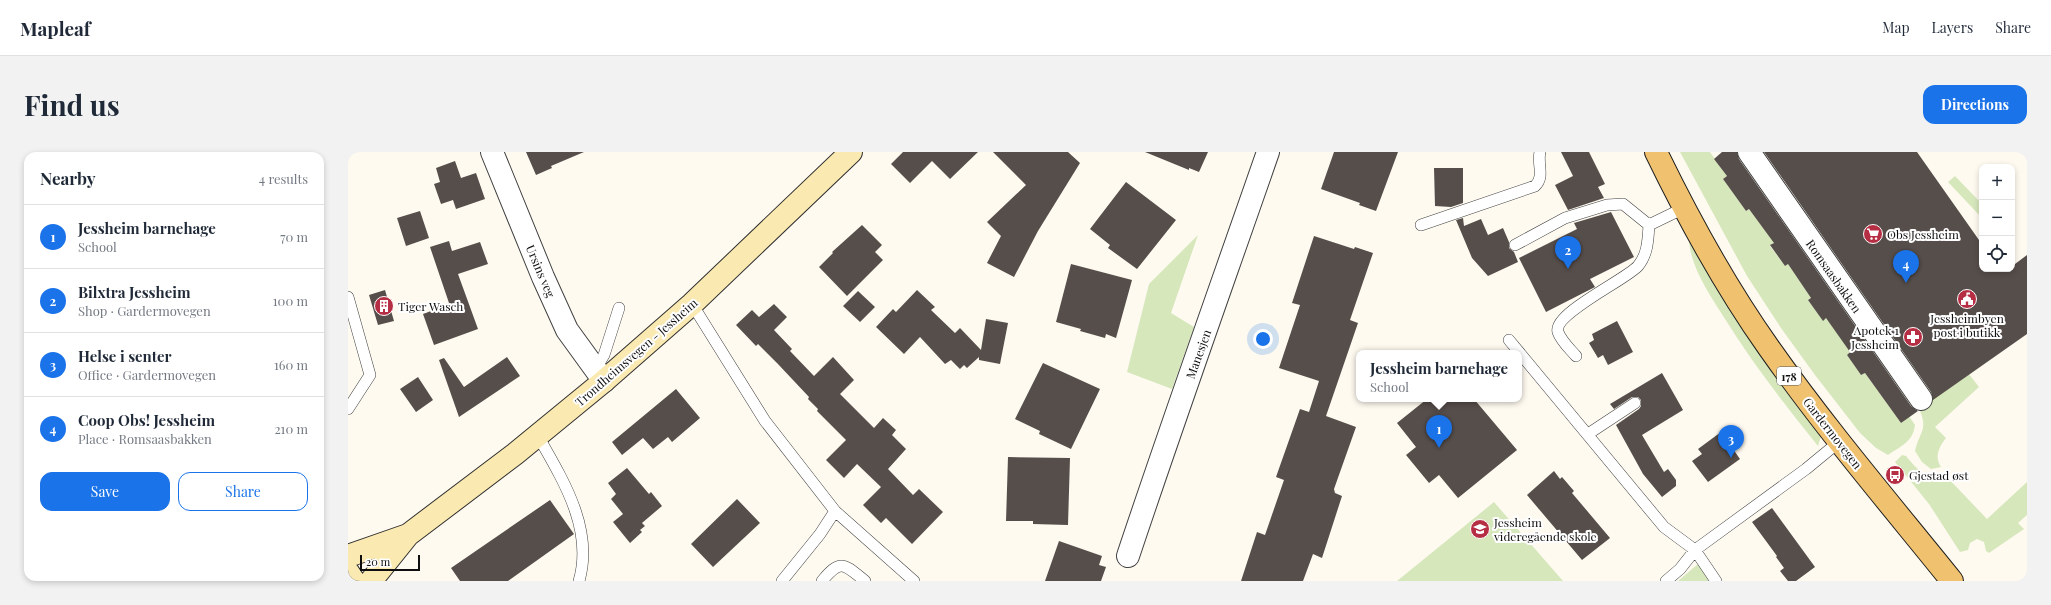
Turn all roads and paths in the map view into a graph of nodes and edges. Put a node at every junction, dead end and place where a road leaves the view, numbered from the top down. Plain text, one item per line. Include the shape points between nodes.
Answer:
1 (492, 152) edge
2 (851, 152) edge
3 (1268, 152) edge
4 (1540, 152) edge
5 (1656, 152) edge
6 (1749, 152) edge
7 (1684, 208) junction
8 (1421, 225) dead end
9 (1649, 225) junction
10 (1515, 245) dead end
11 (348, 297) edge
12 (692, 304) junction
13 (619, 308) dead end
14 (1509, 340) dead end
15 (1517, 350) edge
16 (1522, 355) edge
17 (1576, 356) dead end
18 (600, 376) junction
19 (1921, 399) dead end
20 (1635, 402) dead end
21 (348, 410) edge
22 (1588, 434) junction
23 (538, 436) junction
24 (1840, 441) junction
25 (835, 511) junction
26 (408, 535) junction
27 (1695, 550) junction
28 (348, 556) edge
29 (1128, 556) dead end
30 (348, 572) edge
31 (354, 581) edge
32 (371, 581) edge
33 (579, 581) edge
34 (782, 581) edge
35 (822, 581) edge
36 (865, 581) edge
37 (914, 581) edge
38 (1666, 581) edge
39 (1716, 581) edge
40 (1952, 581) edge

1 - 18 street, Ursins veg via 567,330
2 - 12 main road, Trondheimsvegen - Jessheim
3 - 29 street, Manesjen
4 - 8 lane via 1539,182 1534,186
5 - 7 main road, Gardermovegen / 178
6 - 19 street, Romsaasbakken
7 - 9 lane
7 - 24 main road, Gardermovegen / 178 via 1768,348
9 - 10 lane via 1623,204 1607,205 1565,218
9 - 17 lane via 1646,250 1637,267 1570,313 1558,326 1561,337
11 - 21 lane via 370,375
12 - 18 main road, Trondheimsvegen - Jessheim
12 - 25 lane via 765,422
13 - 18 lane
14 - 15 lane
16 - 22 lane
18 - 23 main road, Trondheimsvegen - Jessheim
20 - 22 lane
22 - 27 lane via 1664,527
23 - 26 main road, Trondheimsvegen - Jessheim
23 - 33 lane via 573,503 584,542 584,561
24 - 27 lane
24 - 40 main road, Gardermovegen / 178
25 - 34 lane
25 - 37 lane
26 - 28 main road, Trondheimsvegen - Jessheim
26 - 32 main road, Trondheimsvegen - Jessheim
27 - 38 lane via 1680,569
27 - 39 lane
30 - 31 main road
35 - 36 lane via 832,569 843,566

